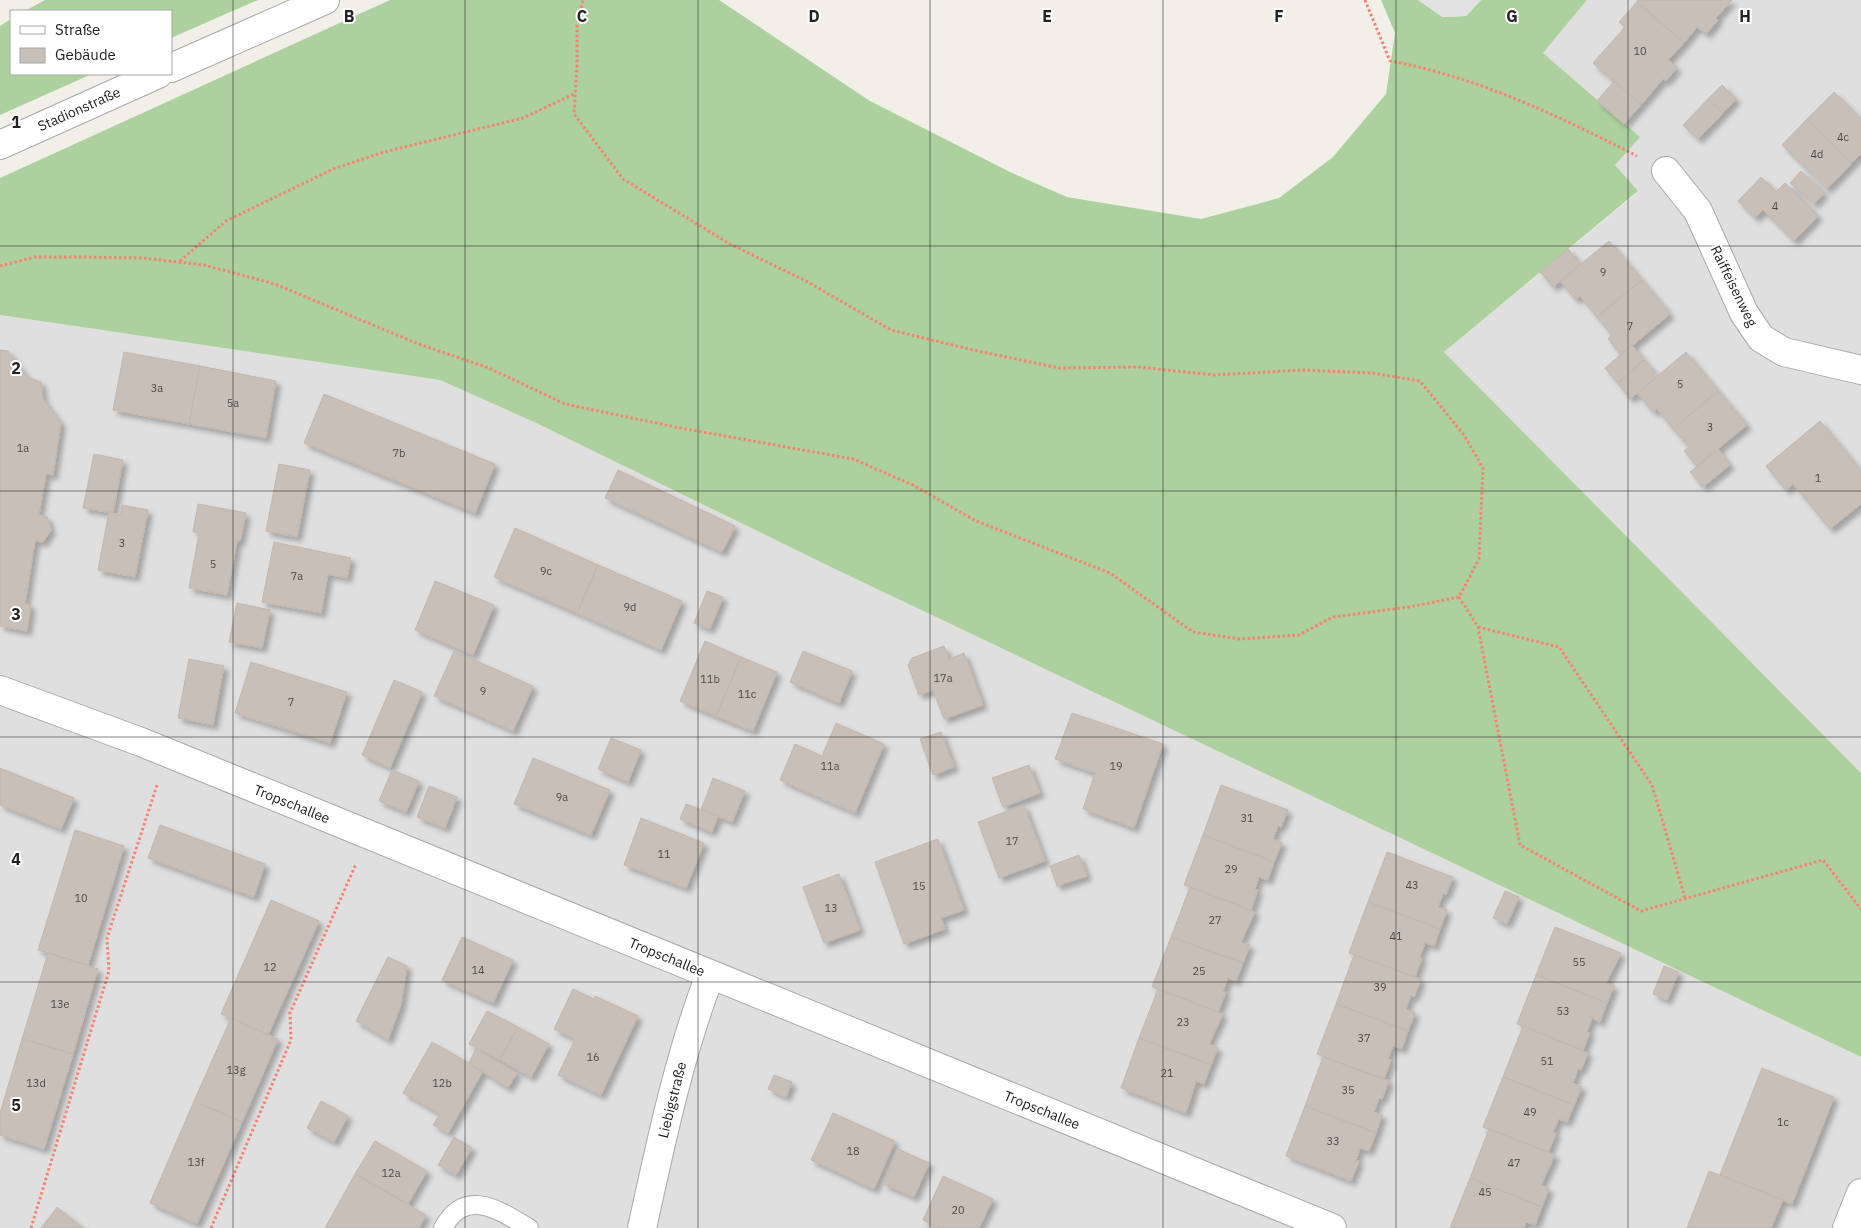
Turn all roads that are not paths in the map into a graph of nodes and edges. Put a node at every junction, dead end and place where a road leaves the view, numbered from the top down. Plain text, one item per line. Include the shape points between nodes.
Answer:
1 (324, 0) edge
2 (172, 68) edge
3 (156, 75) edge
4 (0, 145) edge
5 (1666, 171) road end
6 (1861, 370) edge
7 (0, 690) edge
8 (710, 975) junction
9 (1861, 1193) edge
10 (443, 1228) edge
11 (529, 1228) edge
12 (642, 1228) edge
13 (1332, 1228) edge
14 (1847, 1228) edge

1 - 2 street
3 - 4 street, Stadionstraße
5 - 6 street, Raiffeisenweg via 1698,211 1744,313 1761,338 1784,352
7 - 8 street, Tropschallee via 168,754
8 - 12 street, Liebigstraße via 691,1024
8 - 13 street, Tropschallee
9 - 14 street
10 - 11 lane via 454,1214 467,1206 480,1204 492,1207

